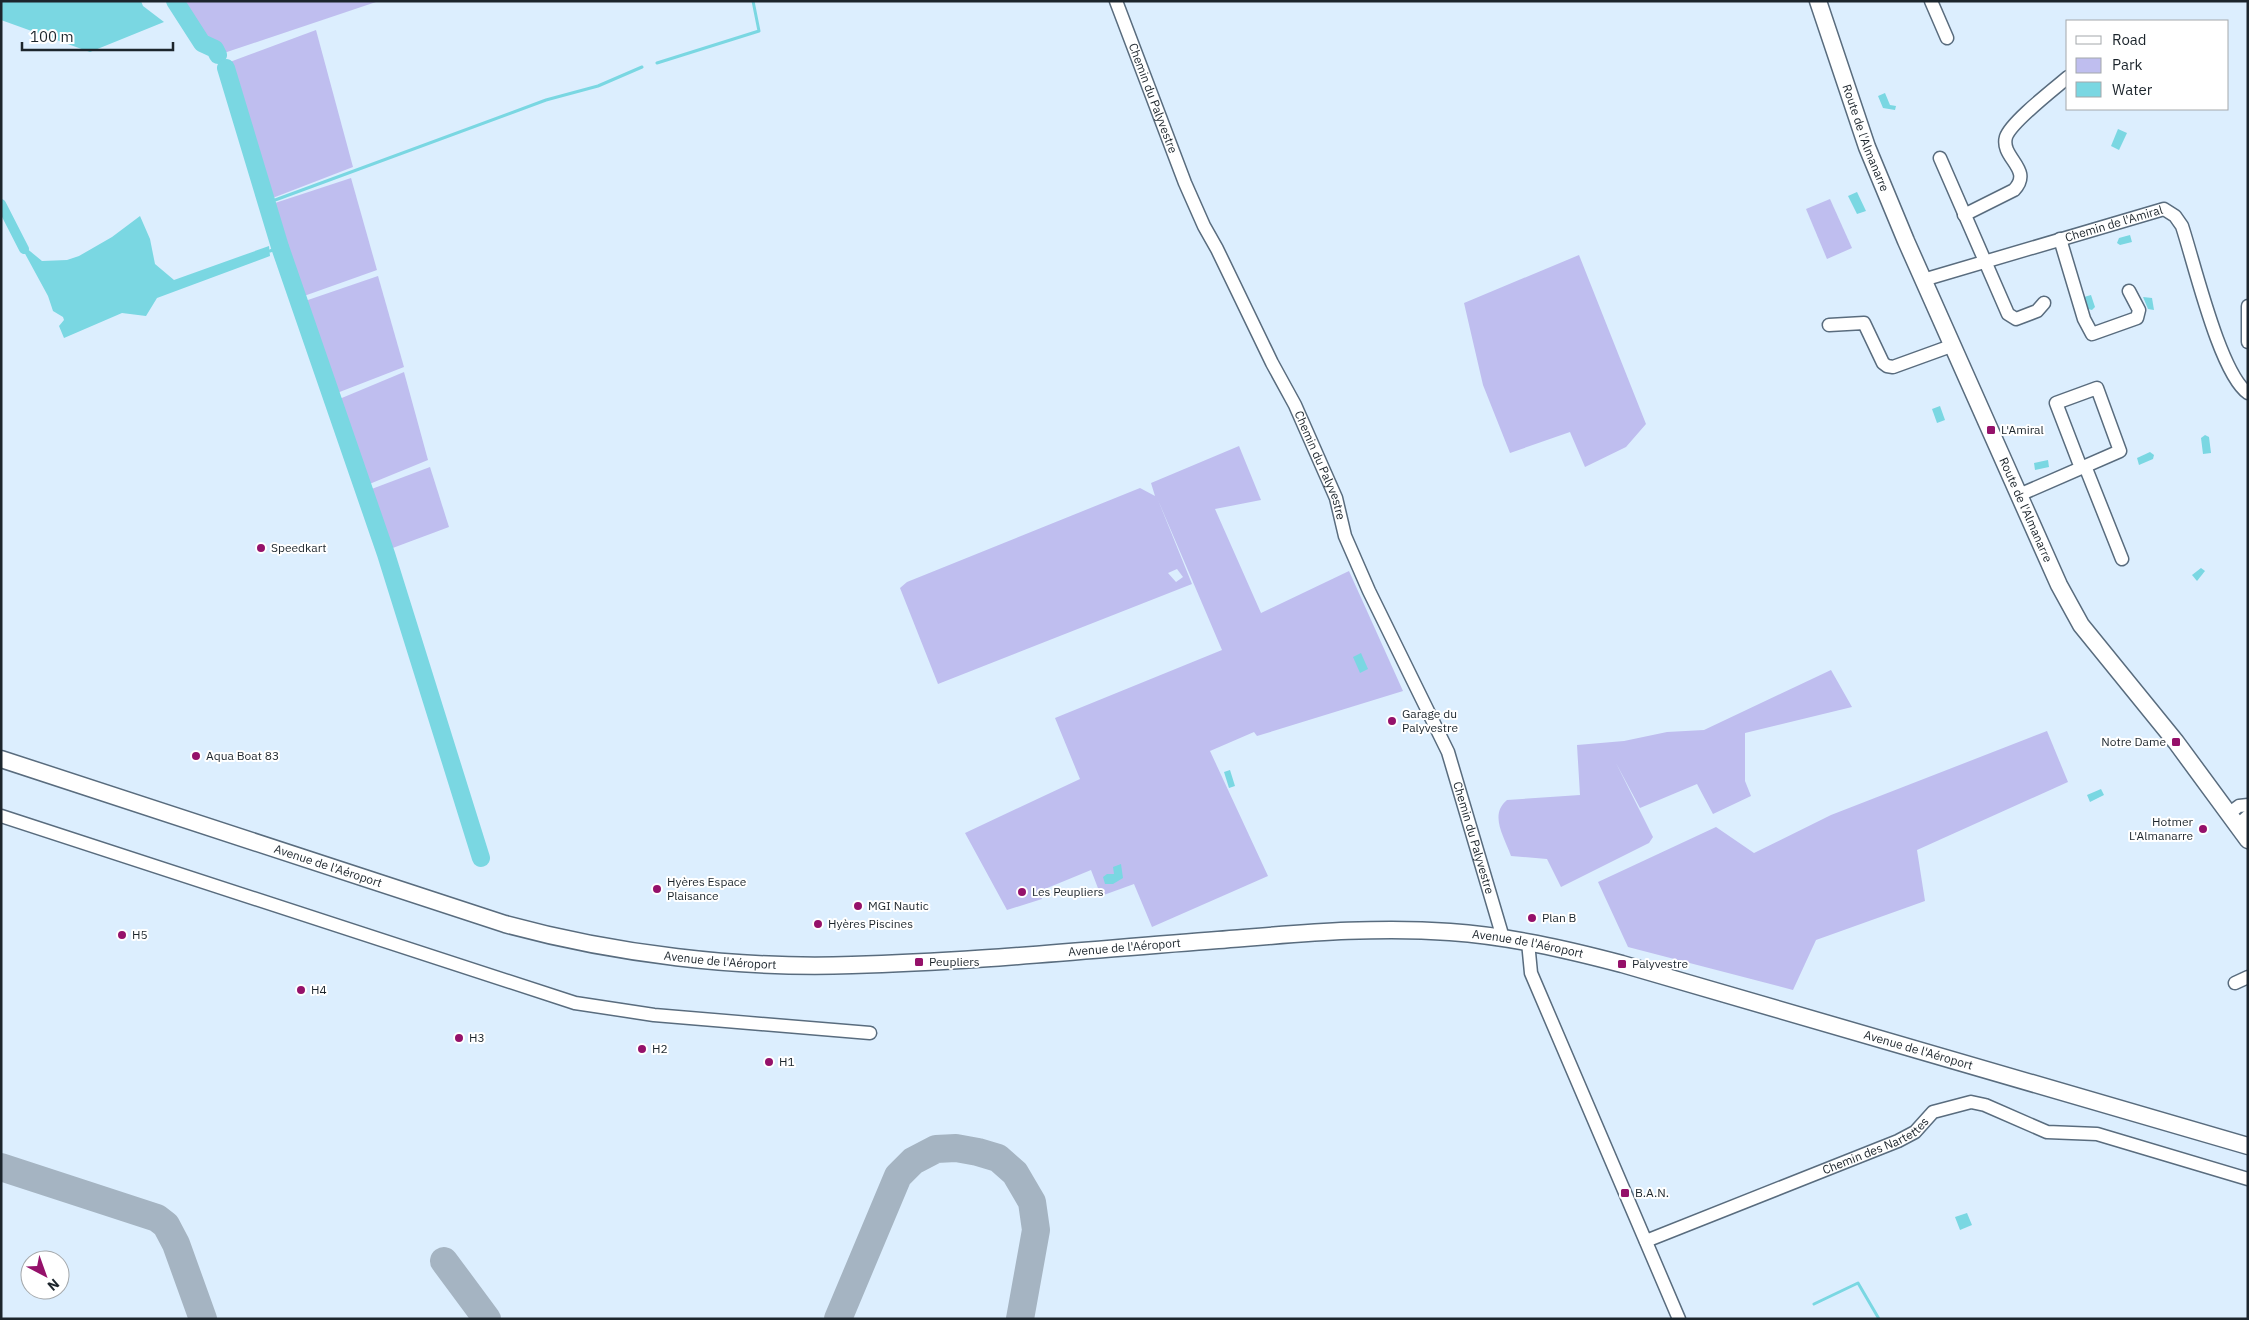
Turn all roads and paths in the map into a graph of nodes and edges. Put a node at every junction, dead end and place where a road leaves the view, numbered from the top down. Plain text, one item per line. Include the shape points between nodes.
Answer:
1 (1116, 1) edge
2 (1818, 1) edge
3 (1931, 1) edge
4 (1947, 38) dead end
5 (2066, 78) edge
6 (1940, 158) dead end
7 (1964, 215) junction
8 (2060, 239) junction
9 (1984, 261) junction
10 (1923, 280) junction
11 (2129, 291) dead end
12 (2044, 302) dead end
13 (2248, 306) edge
14 (1829, 325) dead end
15 (2248, 342) edge
16 (1951, 346) junction
17 (2248, 393) edge
18 (2083, 467) junction
19 (2019, 495) junction
20 (2122, 559) dead end
21 (1, 759) edge
22 (2248, 805) edge
23 (1, 816) edge
24 (2238, 819) edge
25 (2248, 840) edge
26 (1500, 938) junction
27 (1528, 942) junction
28 (2248, 977) edge
29 (2235, 983) dead end
30 (870, 1033) dead end
31 (2248, 1146) edge
32 (2248, 1179) edge
33 (1646, 1241) junction
34 (1678, 1319) edge

1 - 26 street, Chemin du Palyvestre via 1204,226 1295,405 1336,498 1345,536 1369,591 1448,752 1490,891
2 - 10 main road, Route de l'Almanarre via 1867,147
3 - 4 street
5 - 7 street via 2006,136 2005,146 2021,174 2020,184
6 - 7 street
7 - 9 street
8 - 9 street, Chemin de l'Amiral
8 - 11 street via 2084,319 2092,334 2137,318 2139,310
8 - 17 street, Chemin de l'Amiral via 2164,210 2175,216 2182,226 2220,345 2239,386
9 - 10 street, Chemin de l'Amiral
9 - 12 street via 2008,314 2016,319 2037,311
10 - 16 main road, Route de l'Almanarre
13 - 15 street
14 - 16 street via 1864,323 1887,366
16 - 19 main road, Route de l'Almanarre
18 - 18 street via 2120,451 2097,388 2056,403
18 - 19 street
18 - 20 street
19 - 24 main road, Route de l'Almanarre via 2059,586 2081,625
21 - 26 main road, Avenue de l'Aéroport via 505,924 609,948 782,965 850,965 1339,930 1431,931
22 - 24 street via 2239,806
23 - 30 street via 575,1003 654,1014
24 - 25 main road, Route de l'Almanarre
26 - 27 main road, Avenue de l'Aéroport
27 - 31 main road, Avenue de l'Aéroport via 1622,964
27 - 33 street via 1531,973
28 - 29 street
32 - 33 street, Chemin des Nartettes via 2097,1134 2047,1132 1971,1102 1932,1112 1915,1132 1898,1141
33 - 34 street

